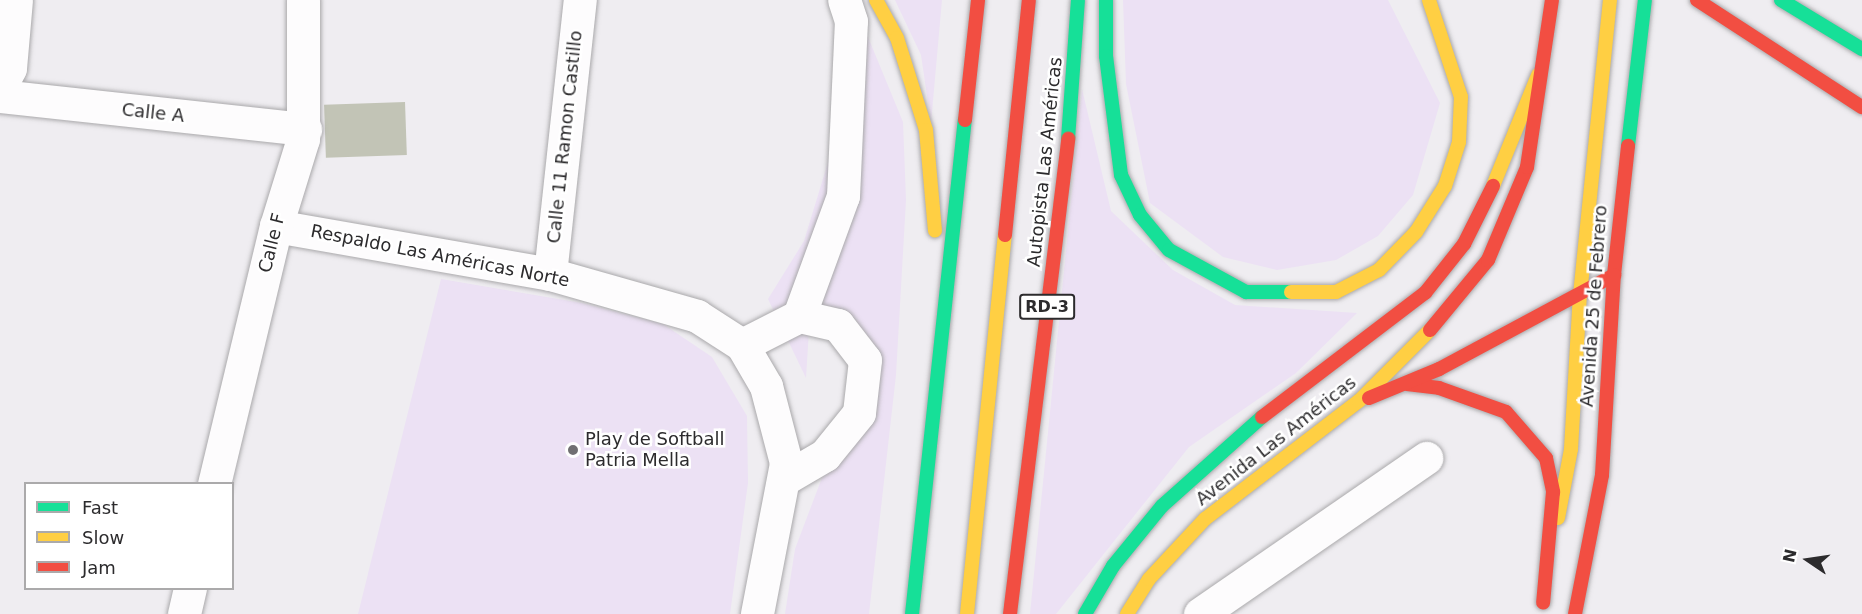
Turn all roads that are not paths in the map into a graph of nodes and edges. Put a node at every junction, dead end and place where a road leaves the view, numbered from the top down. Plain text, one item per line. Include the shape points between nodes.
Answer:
1 (16, 0) edge
2 (303, 0) edge
3 (580, 0) edge
4 (844, 0) edge
5 (876, 0) edge
6 (978, 0) edge
7 (1029, 0) edge
8 (1078, 0) edge
9 (1106, 0) edge
10 (1429, 0) edge
11 (1610, 0) edge
12 (1645, 0) edge
13 (1697, 0) edge
14 (1781, 0) edge
15 (1551, 5) edge
16 (1807, 15) junction
17 (1851, 24) dead end
18 (1862, 49) edge
19 (1538, 75) junction
20 (0, 87) edge
21 (0, 96) edge
22 (1862, 107) edge
23 (305, 129) junction
24 (276, 226) junction
25 (550, 274) junction
26 (1614, 275) junction
27 (1580, 295) junction
28 (799, 316) junction
29 (742, 345) junction
30 (1407, 384) junction
31 (1359, 401) junction
32 (1426, 458) dead end
33 (784, 479) junction
34 (214, 482) edge
35 (924, 494) junction
36 (190, 590) edge
37 (1542, 608) edge
38 (184, 614) edge
39 (757, 614) edge
40 (912, 614) edge
41 (967, 614) edge
42 (1010, 614) edge
43 (1085, 614) edge
44 (1127, 614) edge
45 (1200, 614) edge
46 (1575, 614) edge

1 - 20 street via 12,58
2 - 23 street, Calle F
3 - 25 street, Calle 11 Ramon Castillo
4 - 28 street via 851,21 843,196
5 - 35 main road via 897,38 926,130 936,197
6 - 35 main road
7 - 41 main road, Autopista Las Américas / RD-3
8 - 42 main road, Autopista Las Américas / RD-3 via 1069,128
9 - 10 main road via 1106,56 1121,175 1140,215 1169,250 1246,292 1336,292 1379,270 1416,232 1445,186 1459,142 1461,96
11 - 27 main road, Avenida 25 de Febrero
12 - 26 main road, Avenida 25 de Febrero
13 - 22 main road
14 - 16 main road
15 - 19 main road, Avenida Las Américas
16 - 17 main road
16 - 18 main road
19 - 31 main road, Avenida Las Américas via 1527,167 1488,260 1455,306
19 - 43 main road via 1505,163 1464,244 1425,293 1229,442 1161,506 1113,566
21 - 23 street, Calle A
23 - 24 street, Calle F
24 - 25 street, Respaldo Las Américas Norte
24 - 34 street, Calle F
25 - 29 street, Respaldo Las Américas Norte via 697,316
26 - 27 main road
26 - 46 main road, Avenida 25 de Febrero via 1602,476
27 - 30 main road
27 - 37 main road, Avenida 25 de Febrero via 1571,449
28 - 29 street
28 - 33 street via 838,325 865,360 859,413 825,455
29 - 33 street, Respaldo Las Américas Norte via 760,372 785,445
30 - 31 main road
30 - 37 main road via 1439,388 1506,412 1546,458 1553,492
31 - 44 main road, Avenida Las Américas via 1204,519 1149,579
32 - 45 street
33 - 39 street, Respaldo Las Américas Norte
35 - 40 main road
36 - 38 street

